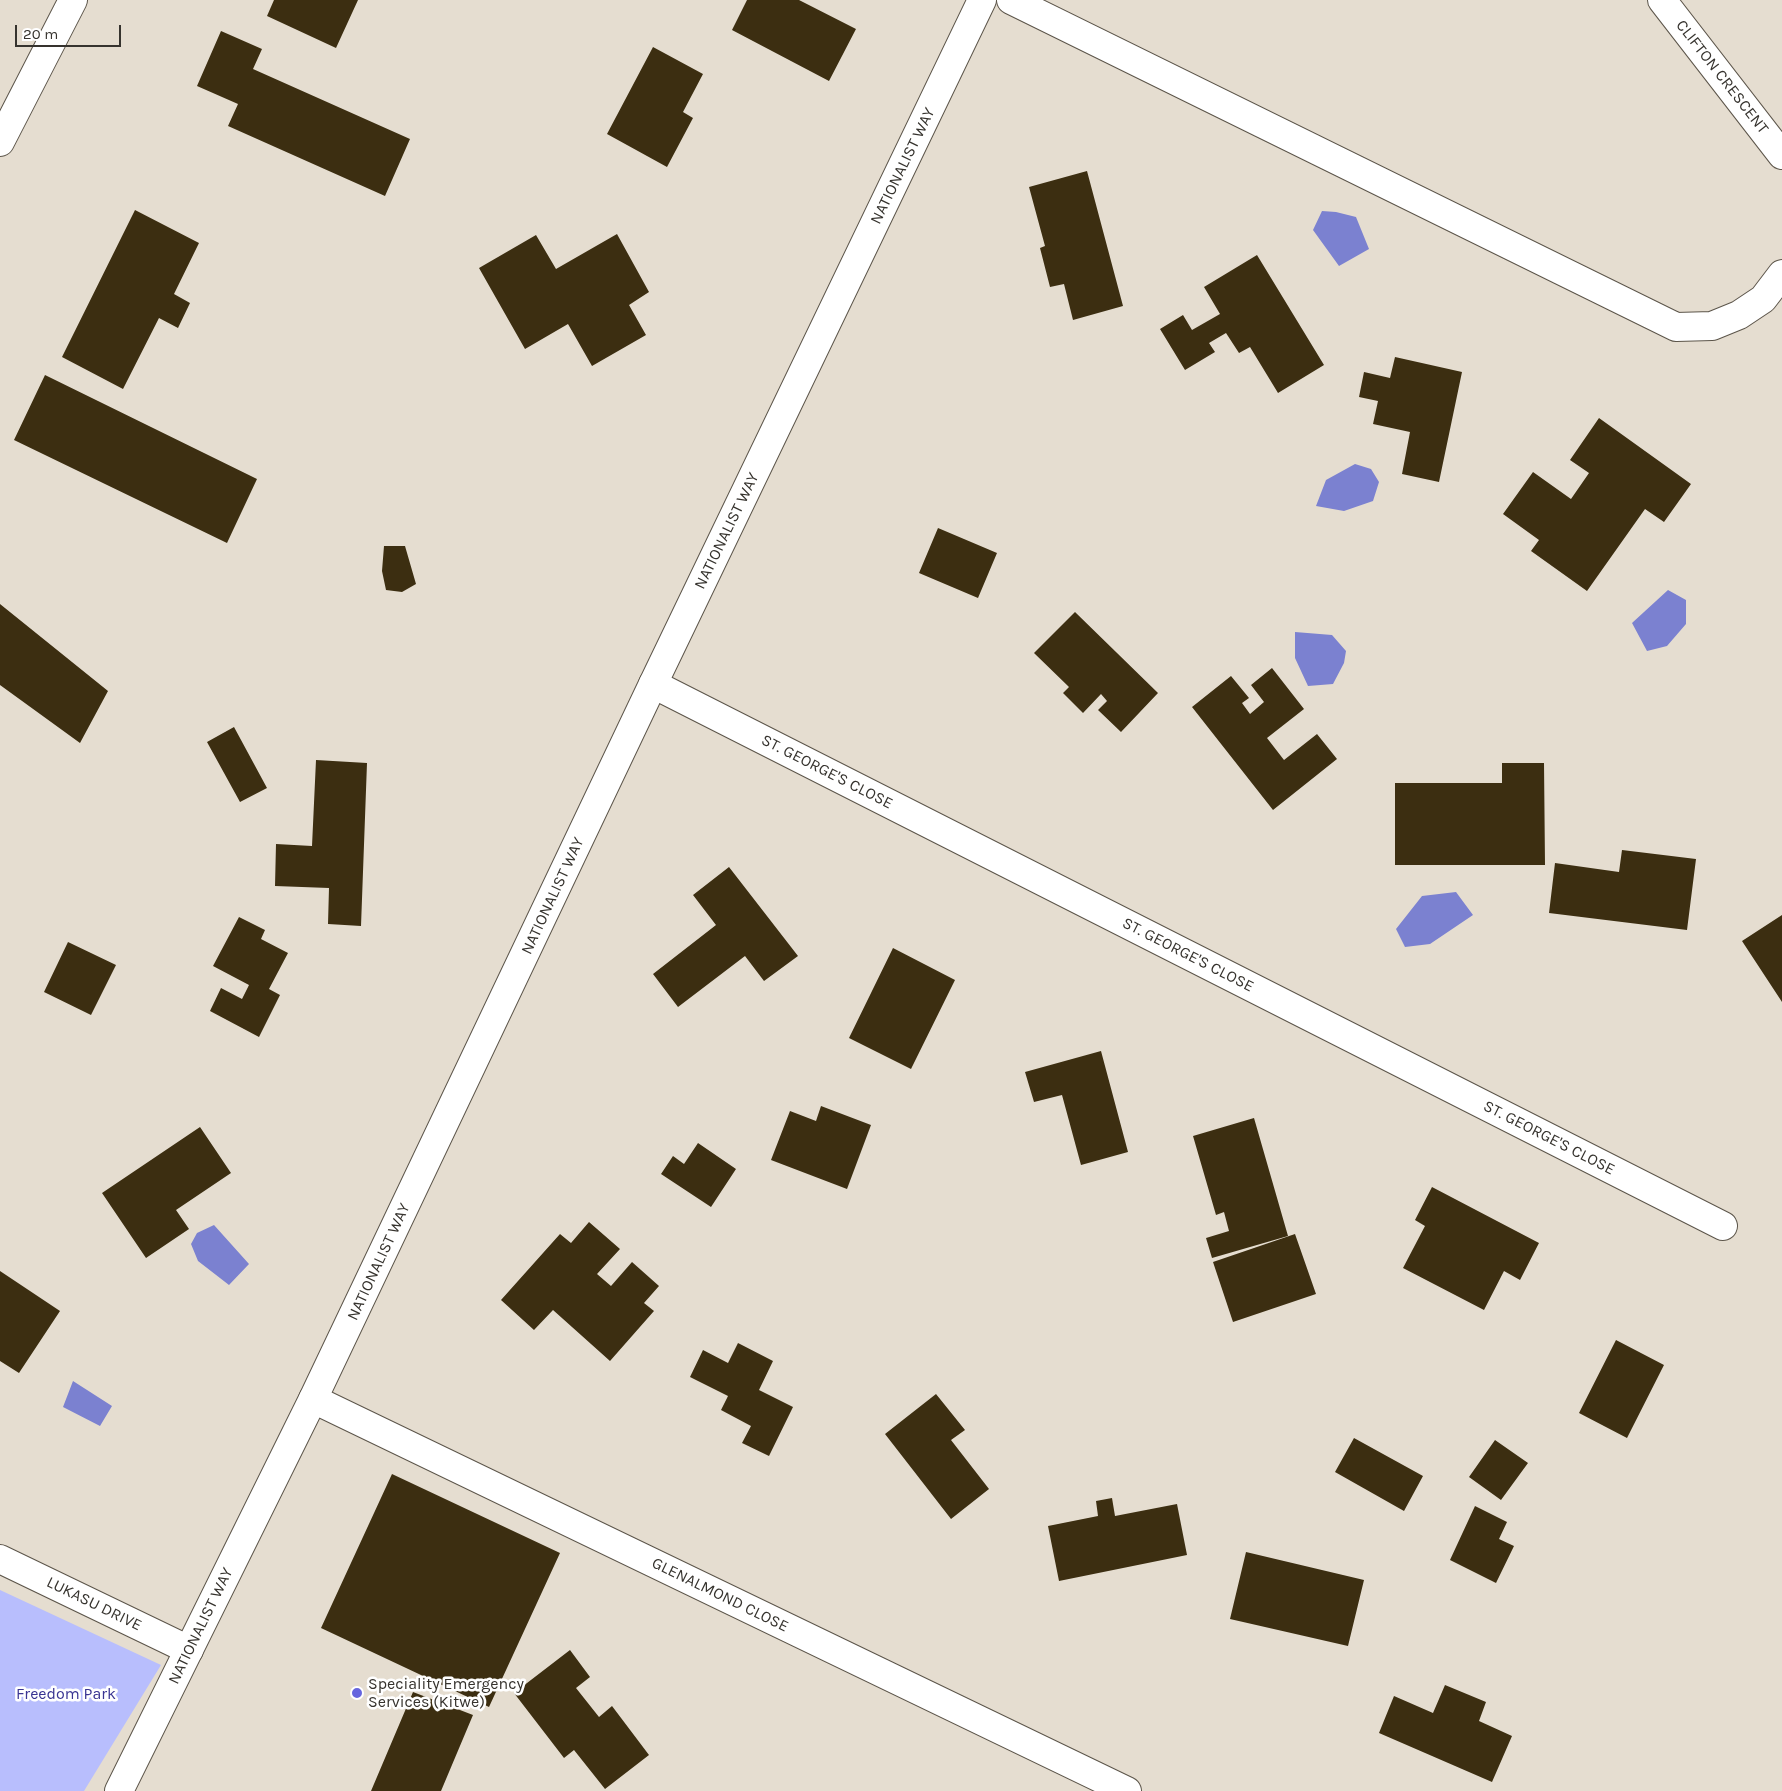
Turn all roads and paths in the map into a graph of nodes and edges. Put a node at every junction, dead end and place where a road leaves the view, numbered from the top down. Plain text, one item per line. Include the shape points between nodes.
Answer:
1 (73, 0) edge
2 (982, 0) edge
3 (1010, 0) edge
4 (1662, 0) edge
5 (0, 142) edge
6 (1782, 155) edge
7 (1782, 274) edge
8 (653, 684) junction
9 (1723, 1226) dead end
10 (313, 1399) junction
11 (0, 1559) edge
12 (189, 1650) junction
13 (119, 1791) edge
14 (1127, 1791) edge

1 - 5 street
2 - 8 street, NATIONALIST WAY
3 - 7 street via 1676,327 1712,326 1739,315 1763,299
4 - 6 street, CLIFTON CRESCENT
8 - 9 street, ST. GEORGE'S CLOSE
8 - 10 street, NATIONALIST WAY
10 - 12 street, NATIONALIST WAY
10 - 14 street, GLENALMOND CLOSE
11 - 12 street, LUKASU DRIVE
12 - 13 street, NATIONALIST WAY

